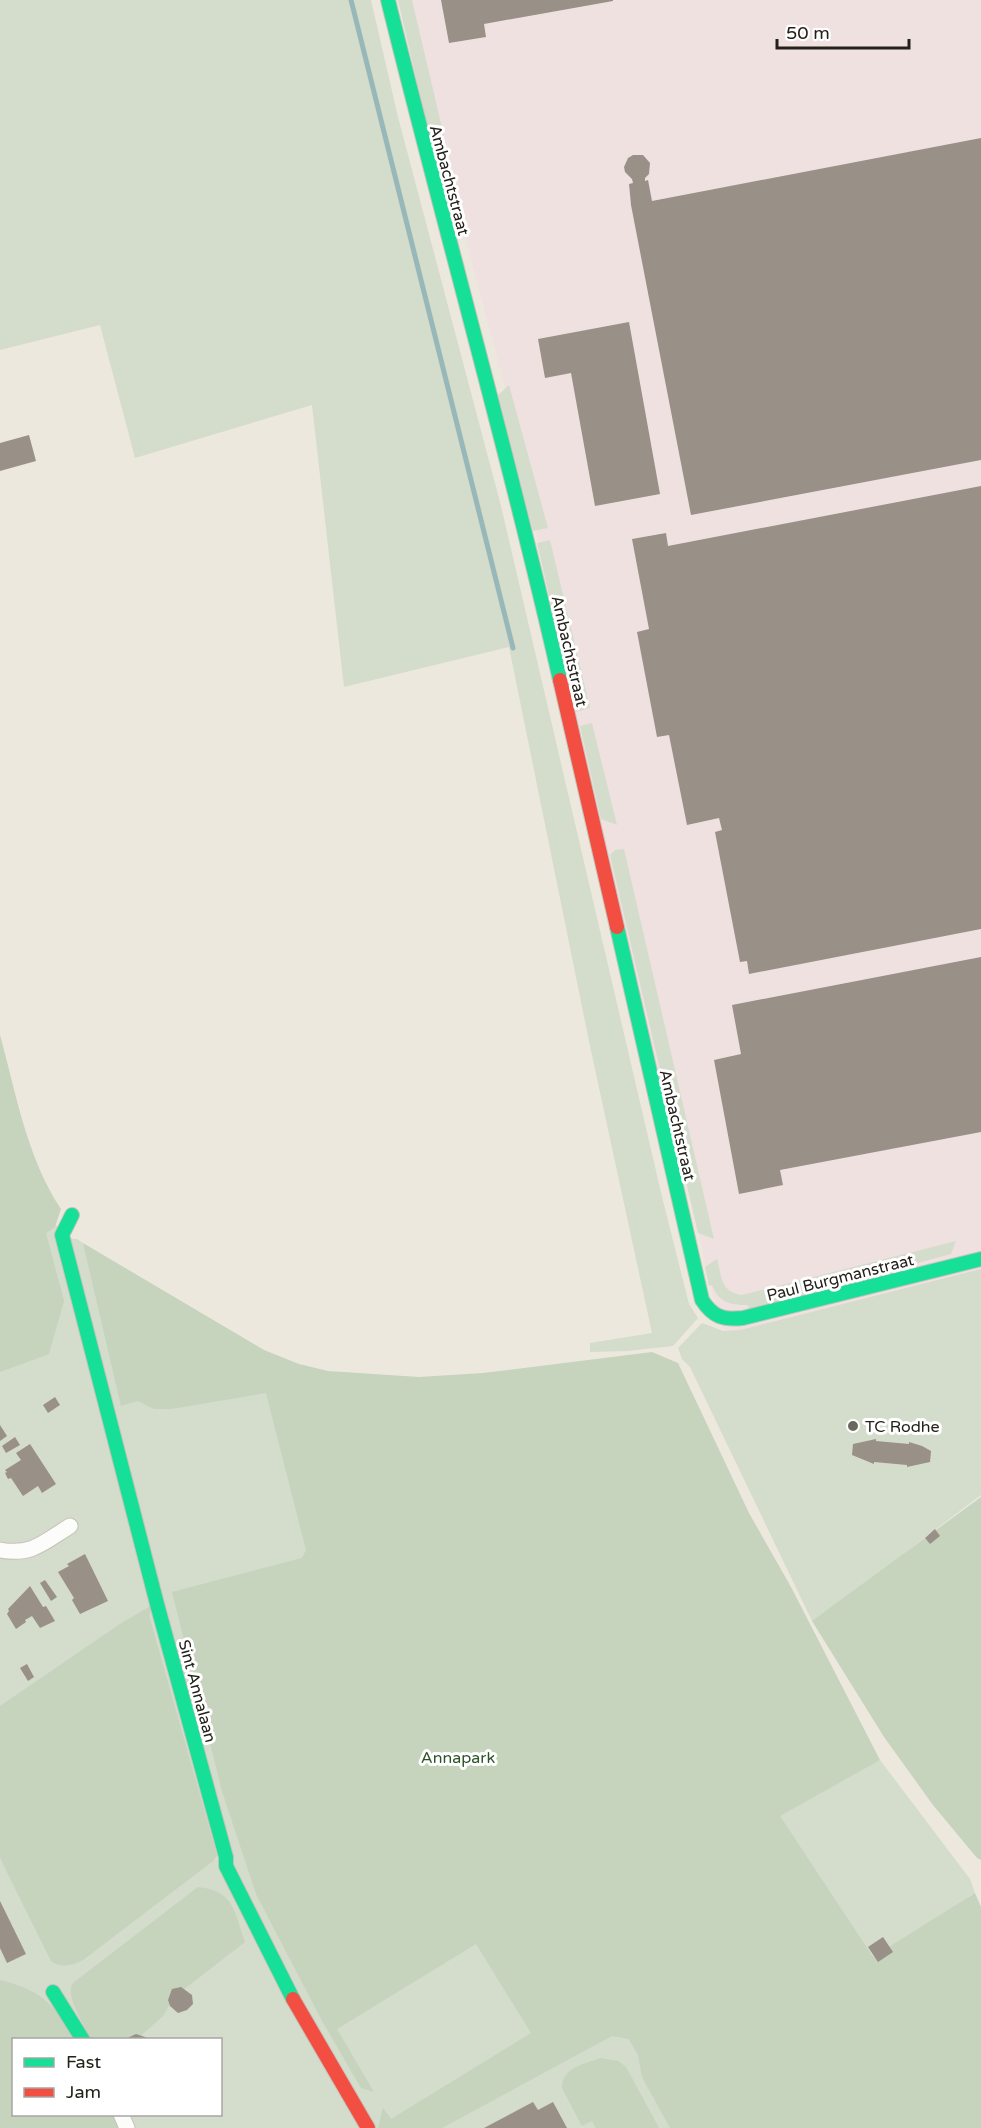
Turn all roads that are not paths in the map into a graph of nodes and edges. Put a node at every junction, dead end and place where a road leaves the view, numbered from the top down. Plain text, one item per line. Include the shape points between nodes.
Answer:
1 (388, 0) edge
2 (72, 1215) dead end
3 (981, 1259) edge
4 (709, 1312) joint
5 (70, 1527) dead end
6 (0, 1549) edge
7 (53, 1992) dead end
8 (82, 2038) edge
9 (368, 2128) edge

1 - 4 street, Ambachtstraat via 528,540 691,1256
2 - 9 street, Sint Annalaan via 62,1235 226,1866 298,2009
3 - 4 street, Paul Burgmanstraat via 743,1318 724,1321
5 - 6 street via 30,1550 16,1553
7 - 8 street

